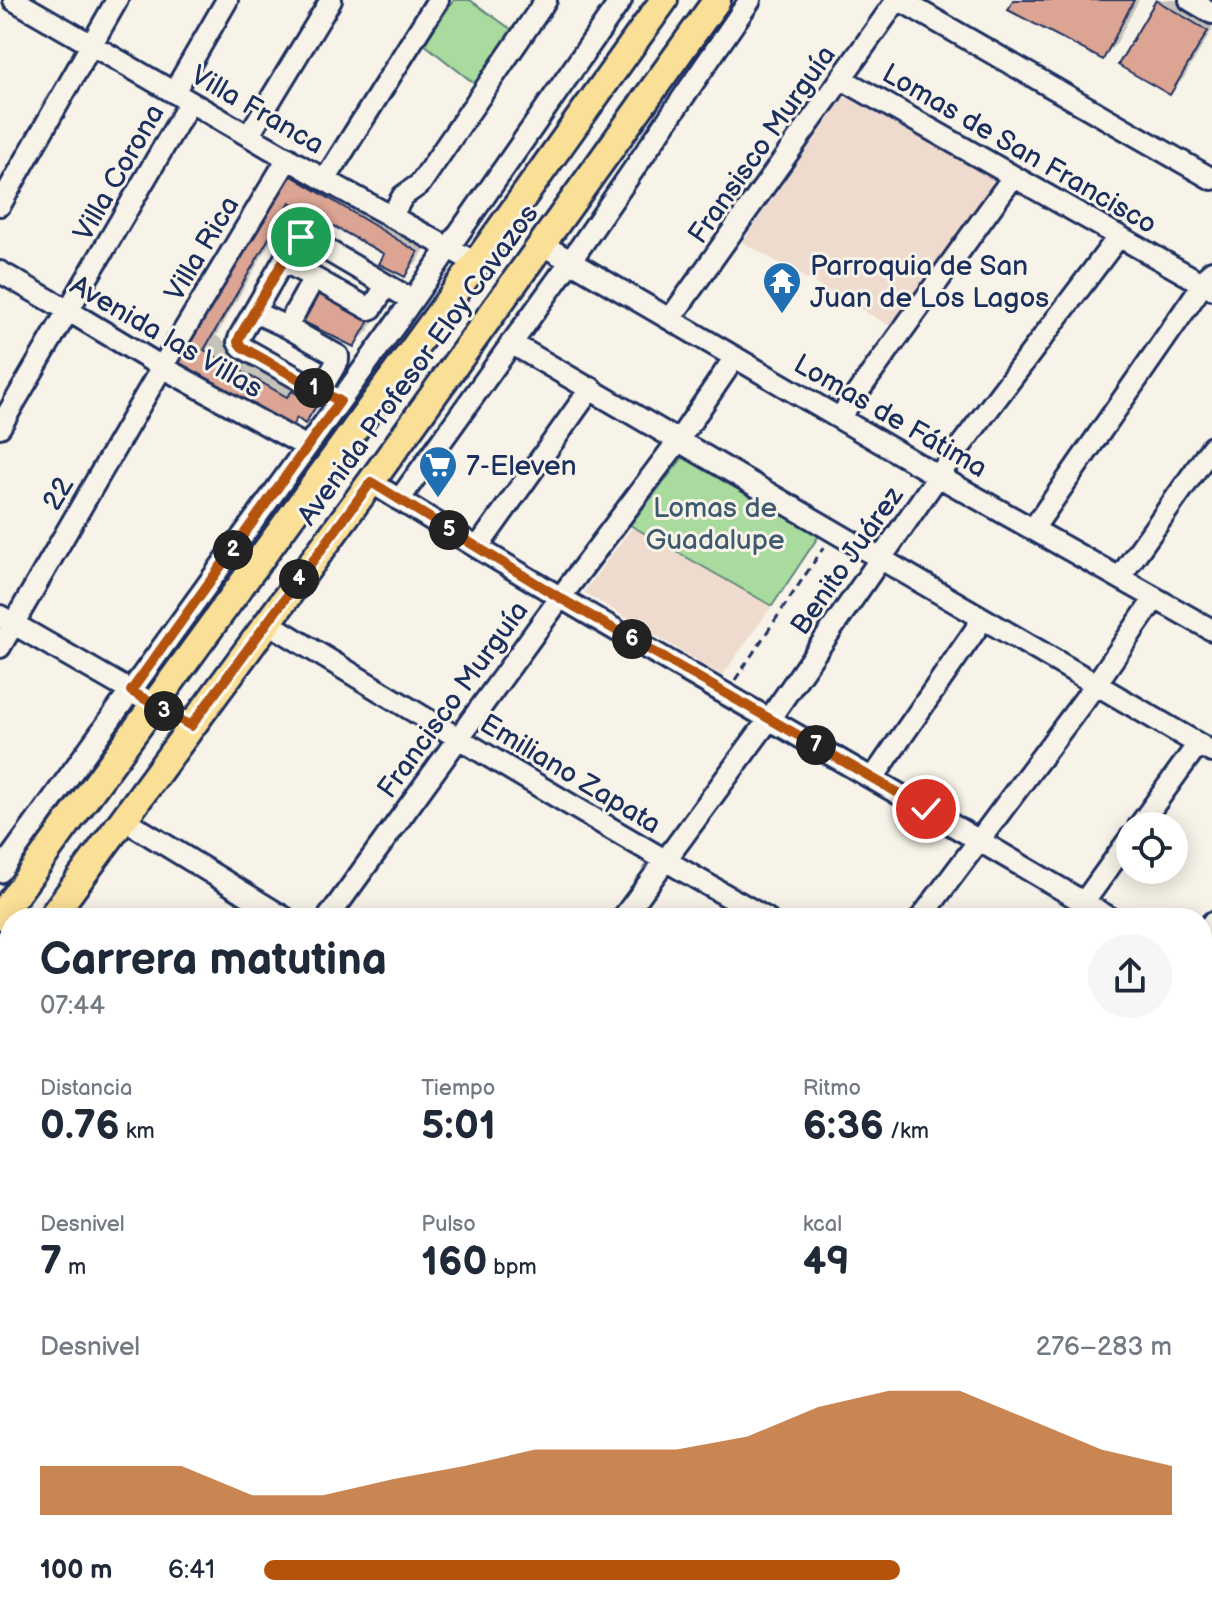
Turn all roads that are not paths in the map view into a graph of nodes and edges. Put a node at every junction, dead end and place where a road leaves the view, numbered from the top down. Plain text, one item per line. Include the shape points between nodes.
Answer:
1 (14, 0) edge
2 (117, 0) edge
3 (227, 0) edge
4 (331, 0) edge
5 (438, 0) edge
6 (546, 0) edge
7 (621, 0) edge
8 (664, 0) edge
9 (717, 0) edge
10 (750, 0) edge
11 (898, 0) edge
12 (1190, 0) edge
13 (1212, 13) edge
14 (91, 46) junction
15 (842, 79) junction
16 (182, 97) junction
17 (249, 135) junction
18 (288, 158) junction
19 (1013, 177) junction
20 (1212, 179) edge
21 (325, 180) junction
22 (0, 205) edge
23 (391, 217) junction
24 (1119, 236) junction
25 (543, 245) junction
26 (448, 248) junction
27 (284, 261) junction
28 (570, 262) junction
29 (476, 263) junction
30 (0, 272) edge
31 (314, 278) junction
32 (1209, 281) edge
33 (386, 286) junction
34 (412, 300) junction
35 (69, 311) junction
36 (254, 312) junction
37 (670, 319) junction
38 (287, 327) junction
39 (511, 343) junction
40 (735, 357) junction
41 (162, 367) junction
42 (591, 388) junction
43 (320, 391) junction
44 (340, 401) junction
45 (840, 417) junction
46 (0, 427) edge
47 (678, 441) junction
48 (307, 447) junction
49 (1212, 447) edge
50 (938, 476) junction
51 (371, 482) junction
52 (399, 500) junction
53 (1033, 529) junction
54 (478, 547) junction
55 (881, 560) junction
56 (1120, 577) junction
57 (560, 598) junction
58 (1155, 598) junction
59 (983, 619) junction
60 (7, 620) edge
61 (267, 622) junction
62 (1212, 630) edge
63 (0, 647) edge
64 (1096, 684) junction
65 (142, 698) junction
66 (770, 718) junction
67 (191, 726) junction
68 (459, 739) junction
69 (1205, 748) edge
70 (873, 778) junction
71 (1151, 812) edge
72 (123, 819) junction
73 (979, 839) junction
74 (1116, 857) edge
75 (666, 861) junction
76 (0, 872) edge
77 (1084, 902) junction
78 (5, 908) edge
79 (58, 908) edge
80 (269, 908) edge
81 (335, 908) edge
82 (631, 908) edge
83 (748, 908) edge
84 (928, 908) edge
85 (1094, 908) edge

1 - 14 street, Villa Franca
2 - 14 street
3 - 16 street, Villa Corona
4 - 17 street
5 - 21 street
6 - 23 street via 420,184 403,196
7 - 26 street, Avenida Profesor Eloy Cavazos
8 - 29 main road, Avenida Profesor Eloy Cavazos
9 - 25 main road, Avenida Profesor Eloy Cavazos
10 - 28 street
11 - 15 street, Fransisco Murguía
11 - 20 street
12 - 13 street
14 - 16 street, Villa Franca
14 - 22 street
15 - 19 street, Lomas de San Francisco
15 - 37 street, Fransisco Murguía
16 - 17 street, Villa Franca
16 - 35 street, Villa Corona
17 - 18 street, Villa Franca
18 - 21 street, Villa Franca
18 - 41 street, Villa Rica
19 - 24 street, Lomas de San Francisco
19 - 45 street
21 - 23 street, Villa Franca
23 - 26 street, Villa Franca
24 - 32 street, Lomas de San Francisco
24 - 50 street, Benito Juárez
25 - 28 street, Lomas de Fátima
25 - 51 main road, Avenida Profesor Eloy Cavazos
26 - 29 street, Villa Franca
26 - 34 street, Avenida Profesor Eloy Cavazos
27 - 31 street
27 - 33 street via 296,239 303,237
27 - 36 street
28 - 37 street, Lomas de Fátima
28 - 39 street
29 - 65 main road, Avenida Profesor Eloy Cavazos
30 - 35 street, Avenida las Villas
31 - 33 street via 371,309
31 - 38 street
32 - 53 street
33 - 34 street
34 - 44 street, Avenida Profesor Eloy Cavazos
35 - 41 street, Avenida las Villas
35 - 46 street, Villa Corona
36 - 38 street
36 - 43 street via 239,344
37 - 40 street, Lomas de Fátima
38 - 43 street via 339,358
39 - 42 street
39 - 52 street
40 - 45 street, Lomas de Fátima
40 - 47 street, Francisco Murguía
41 - 48 street, Avenida las Villas
41 - 60 street, 22
42 - 47 street
42 - 54 street
43 - 44 street
44 - 48 street, Avenida Profesor Eloy Cavazos
45 - 50 street, Lomas de Fátima
47 - 55 street
47 - 57 street, Francisco Murguía
48 - 65 street, Avenida Profesor Eloy Cavazos
49 - 56 street
50 - 53 street, Lomas de Fátima
50 - 55 street, Benito Juárez
51 - 52 street
51 - 61 main road, Avenida Profesor Eloy Cavazos
52 - 54 street
53 - 56 street, Lomas de Fátima
54 - 57 street
55 - 59 street
55 - 66 street, Benito Juárez
56 - 58 street, Lomas de Fátima
57 - 66 street
57 - 68 street, Francisco Murguía
58 - 62 street, Lomas de Fátima
58 - 64 street
59 - 64 street
59 - 70 street
60 - 63 street, 22
60 - 65 street
61 - 67 main road, Avenida Profesor Eloy Cavazos
61 - 68 street, Emiliano Zapata
64 - 69 street
64 - 73 street
65 - 67 street
65 - 76 street, Avenida Profesor Eloy Cavazos
65 - 78 main road, Avenida Profesor Eloy Cavazos
66 - 70 street
66 - 75 street, Benito Juárez
67 - 72 main road, Avenida Profesor Eloy Cavazos
68 - 75 street, Emiliano Zapata
68 - 81 street, Francisco Murguía
69 - 71 street
70 - 73 street
72 - 79 main road, Avenida Profesor Eloy Cavazos
72 - 80 street
73 - 77 street
73 - 84 street
74 - 77 street
75 - 82 street, Benito Juárez
75 - 83 street, Emiliano Zapata
77 - 85 street

